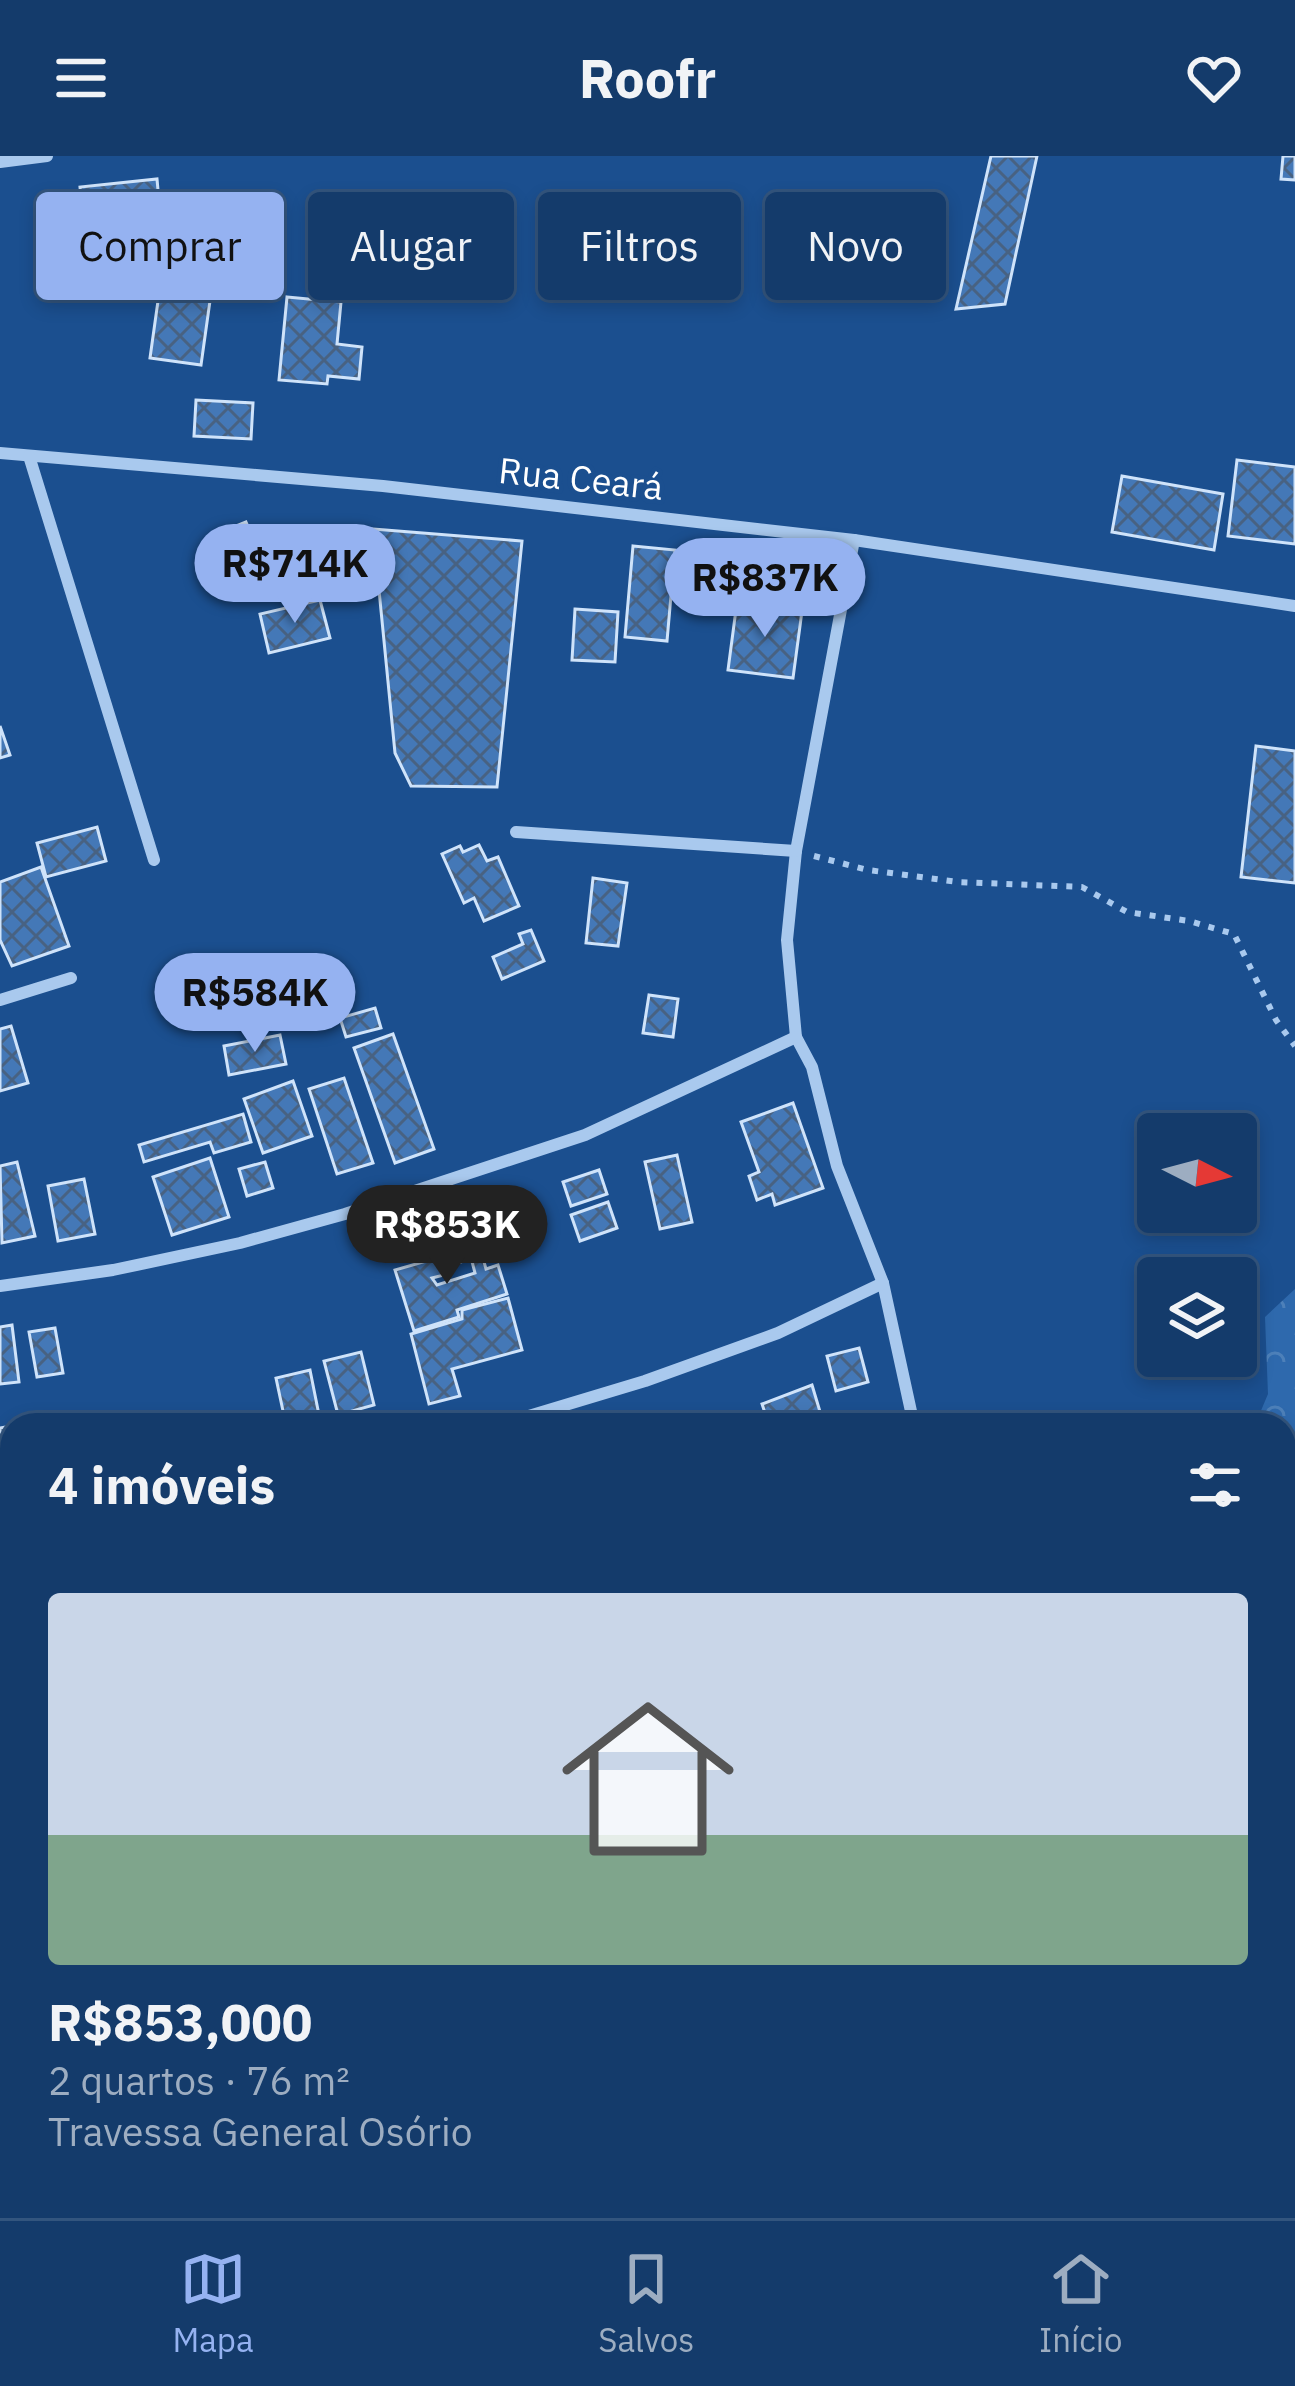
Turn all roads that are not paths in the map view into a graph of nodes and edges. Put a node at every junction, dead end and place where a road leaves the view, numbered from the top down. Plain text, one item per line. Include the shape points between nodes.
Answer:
1 (47, 156) edge
2 (0, 162) edge
3 (0, 453) edge
4 (29, 456) junction
5 (854, 540) junction
6 (1295, 606) edge
7 (516, 832) dead end
8 (796, 851) junction
9 (154, 860) dead end
10 (71, 978) dead end
11 (0, 1000) edge
12 (796, 1037) junction
13 (883, 1283) junction
14 (0, 1286) edge
15 (539, 1413) edge
16 (911, 1413) edge

1 - 2 street
3 - 4 street, Rua Ceará
4 - 5 street, Rua Ceará via 383,486
4 - 9 street
5 - 6 street, Rua Ceará
5 - 8 street
7 - 8 street
8 - 12 street via 787,940
10 - 11 street
12 - 13 street
12 - 14 street via 585,1135 346,1214 113,1270
13 - 15 street via 778,1334
13 - 16 street

